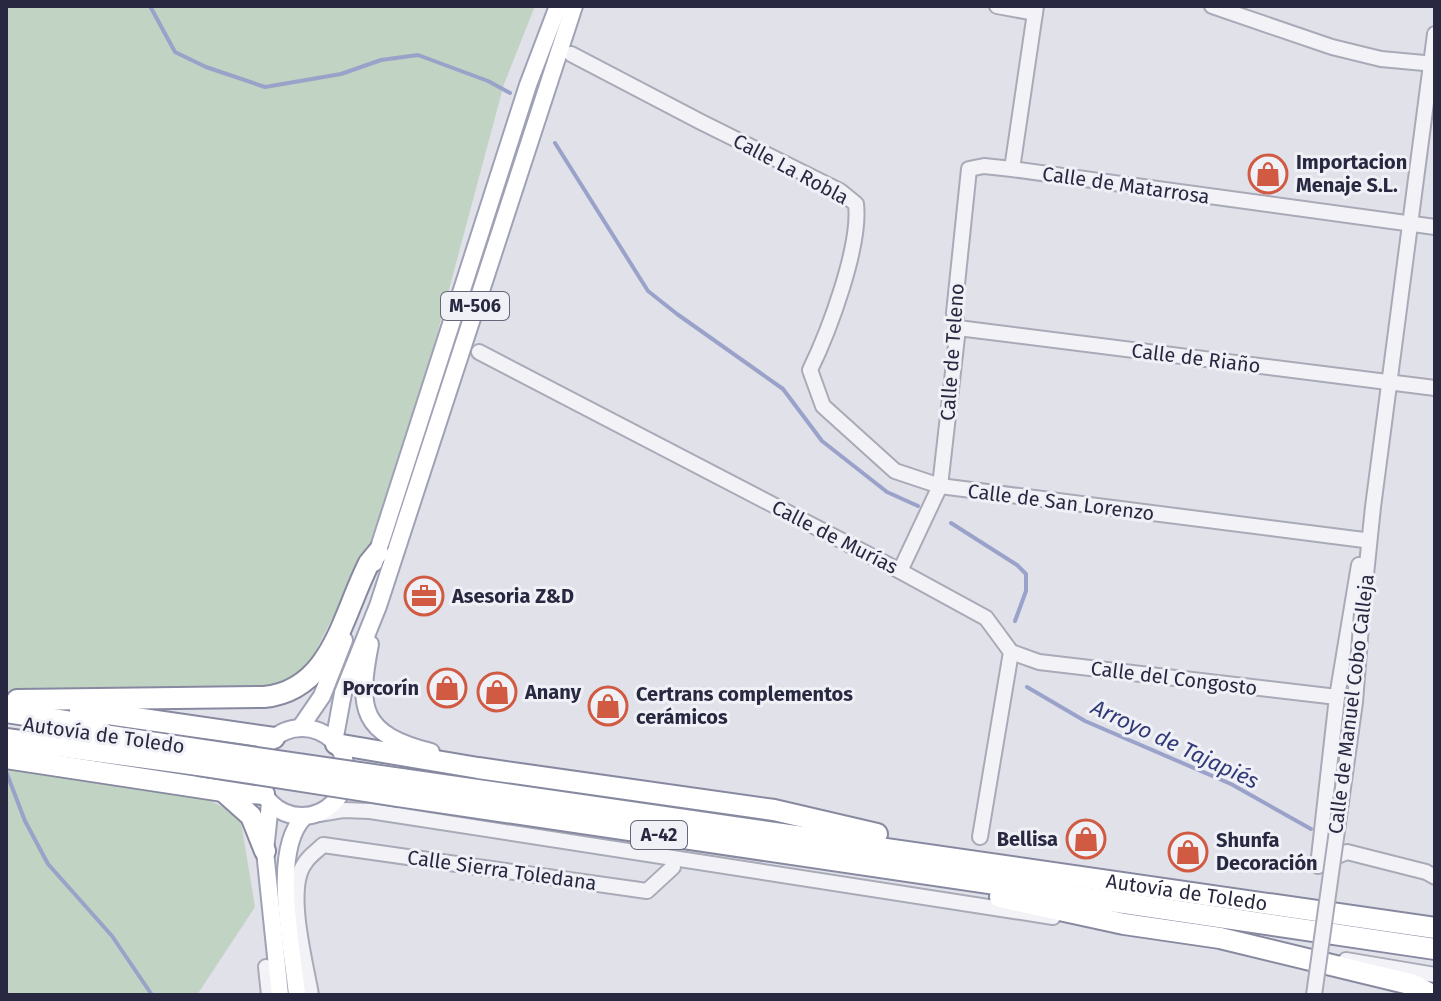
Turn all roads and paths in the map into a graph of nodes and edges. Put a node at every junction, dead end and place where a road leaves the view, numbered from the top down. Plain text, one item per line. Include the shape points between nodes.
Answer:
1 (558, 6) edge
2 (574, 6) edge
3 (997, 6) edge
4 (1212, 6) edge
5 (1036, 10) edge
6 (1435, 34) edge
7 (571, 54) dead end
8 (1433, 64) edge
9 (1012, 169) junction
10 (1410, 224) junction
11 (1435, 227) edge
12 (958, 328) junction
13 (479, 352) dead end
14 (810, 370) joint
15 (1389, 382) junction
16 (1435, 388) edge
17 (940, 486) junction
18 (1373, 507) junction
19 (1364, 540) junction
20 (378, 552) junction
21 (900, 571) junction
22 (378, 606) junction
23 (1011, 652) junction
24 (1337, 697) junction
25 (10, 704) edge
26 (6, 721) edge
27 (300, 728) junction
28 (274, 738) junction
29 (6, 739) edge
30 (335, 743) junction
31 (202, 752) junction
32 (6, 758) edge
33 (478, 768) junction
34 (399, 782) junction
35 (223, 791) junction
36 (267, 798) junction
37 (311, 816) junction
38 (980, 837) dead end
39 (265, 851) junction
40 (938, 855) junction
41 (673, 867) dead end
42 (920, 874) junction
43 (1435, 877) edge
44 (293, 907) junction
45 (1124, 924) junction
46 (1435, 928) edge
47 (1220, 938) junction
48 (1435, 949) edge
49 (266, 967) dead end
50 (1435, 975) edge
51 (269, 995) edge
52 (280, 995) edge
53 (297, 995) edge
54 (311, 995) edge
55 (1314, 995) edge
56 (1432, 995) edge

1 - 20 main road, M-506 via 523,99
2 - 22 main road, M-506
3 - 5 street
4 - 8 street via 1332,47
5 - 9 street
6 - 8 street, Calle de Manuel Cobo Calleja
7 - 14 street, Calle La Robla via 840,191 856,204 858,217 839,296
8 - 10 street, Calle de Manuel Cobo Calleja
9 - 10 street, Calle de Matarrosa
9 - 12 street, Calle de Teleno via 969,169 954,313
10 - 11 street, Calle de Matarrosa
10 - 15 street, Calle de Manuel Cobo Calleja
12 - 15 street, Calle de Riaño
12 - 17 street, Calle de Teleno
13 - 21 street, Calle de Murías
14 - 17 street, Calle de San Lorenzo via 823,406 895,471
15 - 16 street, Calle de Riaño
15 - 18 street, Calle de Manuel Cobo Calleja
17 - 19 street, Calle de San Lorenzo
17 - 21 street, Calle de Teleno
18 - 19 street, Calle de Manuel Cobo Calleja
18 - 55 street, Calle de Manuel Cobo Calleja, bridge via 1355,702
19 - 24 street, Calle de Manuel Cobo Calleja
20 - 25 highway via 318,671 290,692
20 - 27 main road, M-506 via 322,696
21 - 23 street, Calle de Murías via 986,618
22 - 30 main road, M-506 via 343,693
22 - 33 main road via 363,680 363,697 375,727 407,746
23 - 24 street, Calle del Congosto via 1039,662
23 - 38 street
24 - 43 street, Calle de Manuel Cobo Calleja via 1318,866 1347,852
25 - 28 highway
25 - 31 highway
26 - 31 highway, Autovía de Toledo / A-42
27 - 28 main road
27 - 30 main road via 319,731
28 - 36 main road via 259,765
29 - 31 highway, A-42
30 - 33 highway
30 - 37 main road, M-506 via 347,770 345,783 331,807
31 - 34 highway, A-42, bridge
32 - 35 highway
33 - 40 highway via 774,810 884,836
34 - 40 highway, A-42
34 - 42 highway, A-42
35 - 36 highway
35 - 39 highway via 251,816
36 - 37 main road via 285,814
36 - 39 main road
37 - 44 main road, M-506 via 287,848 286,880
37 - 45 street via 370,811 975,907
39 - 52 main road
40 - 46 highway, Autovía de Toledo / A-42
41 - 44 street, Calle Sierra Toledana via 647,891 323,845 303,864
42 - 45 highway via 972,891
42 - 48 highway, A-42
44 - 53 main road, M-506
44 - 54 street
45 - 47 highway
47 - 50 street
47 - 56 highway via 1414,985
49 - 51 street

